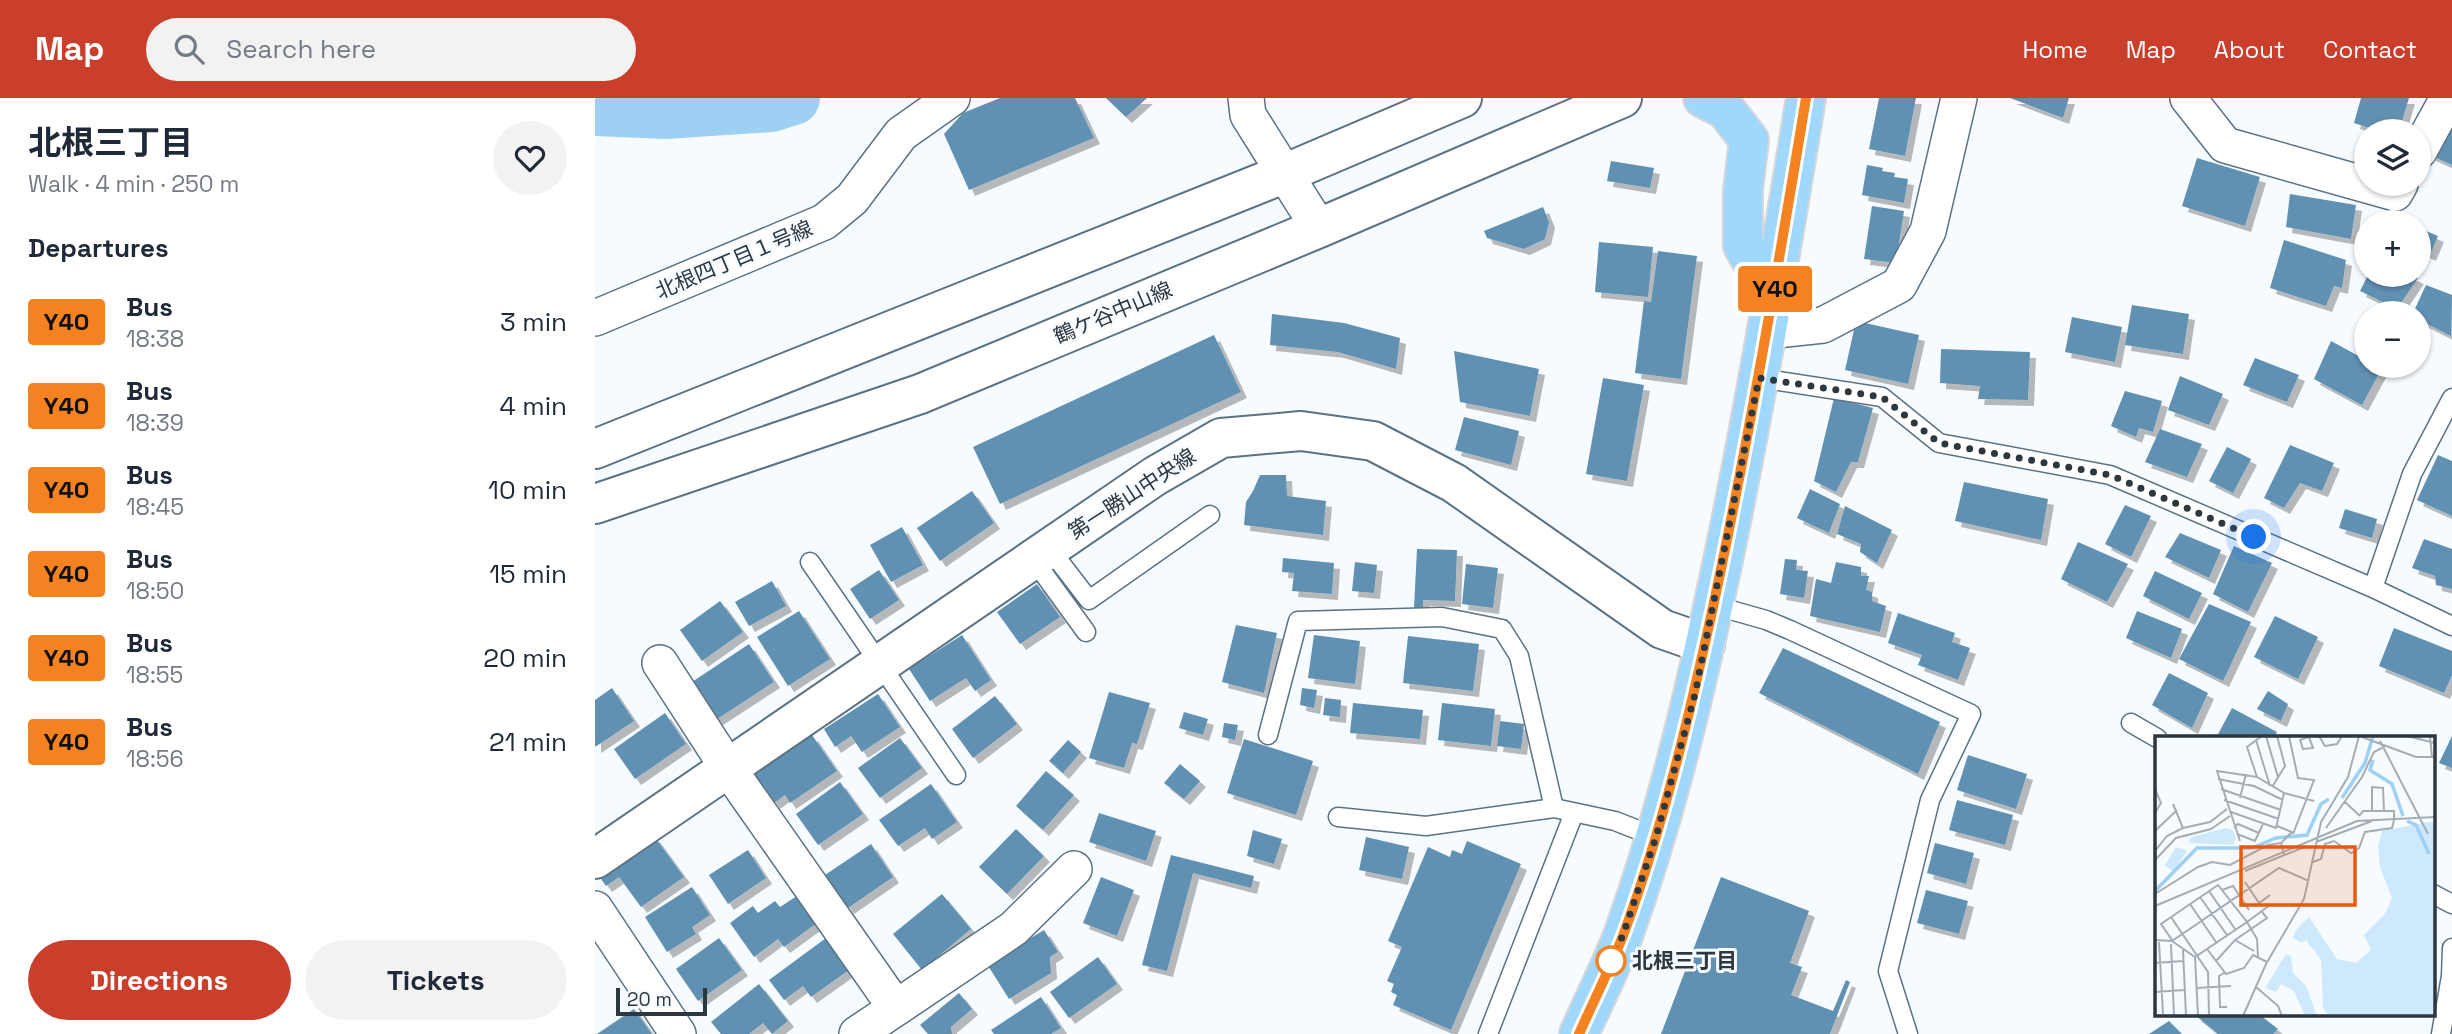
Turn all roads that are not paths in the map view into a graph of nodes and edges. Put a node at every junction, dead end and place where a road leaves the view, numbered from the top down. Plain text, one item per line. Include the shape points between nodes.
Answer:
1 (952, 98) edge
2 (1246, 98) edge
3 (1462, 98) edge
4 (1622, 98) edge
5 (1703, 98) edge
6 (1806, 98) edge
7 (1959, 98) edge
8 (2188, 98) edge
9 (2448, 98) edge
10 (2431, 129) edge
11 (1286, 173) junction
12 (2354, 181) edge
13 (1319, 228) junction
14 (1770, 314) junction
15 (595, 318) edge
16 (1759, 378) junction
17 (2452, 398) edge
18 (595, 449) edge
19 (595, 504) edge
20 (1210, 515) dead end
21 (1041, 553) junction
22 (810, 562) dead end
23 (2373, 588) junction
24 (2404, 603) junction
25 (1713, 605) junction
26 (2452, 617) edge
27 (2452, 626) edge
28 (1086, 632) dead end
29 (1705, 644) junction
30 (660, 663) dead end
31 (880, 663) junction
32 (2131, 723) dead end
33 (1268, 735) dead end
34 (2155, 737) edge
35 (729, 768) junction
36 (956, 775) dead end
37 (1554, 808) junction
38 (1574, 813) junction
39 (1338, 817) dead end
40 (1656, 837) junction
41 (595, 859) edge
42 (1074, 869) dead end
43 (2435, 895) edge
44 (2452, 904) edge
45 (595, 909) edge
46 (2452, 948) edge
47 (896, 1008) junction
48 (678, 1034) edge
49 (857, 1034) edge
50 (1488, 1034) edge
51 (1579, 1034) edge
52 (1908, 1034) edge
53 (2441, 1034) edge

1 - 15 street, 北根四丁目１号線 via 901,134 852,199 824,222
2 - 11 street via 1248,115
3 - 11 street
4 - 13 street, 鶴ケ谷中山線
5 - 14 main road via 1725,109 1749,141 1743,246
6 - 14 main road
7 - 14 street via 1928,231 1899,285 1823,325
8 - 12 street via 2225,145
9 - 10 street
11 - 13 street
11 - 18 street
13 - 19 street, 鶴ケ谷中山線 via 920,394
14 - 16 main road
16 - 23 lane via 1882,397 1939,443 2110,475
16 - 25 main road
17 - 23 lane via 2412,474
20 - 21 lane via 1089,600
21 - 28 lane
21 - 29 street, 第一勝山中央線 via 1155,476 1221,438 1301,430 1373,441 1454,483 1662,629
21 - 31 street, 第一勝山中央線
22 - 31 lane
23 - 24 lane
24 - 26 lane
24 - 27 lane
25 - 29 main road
25 - 52 lane via 1790,630 1971,714 1930,800 1888,971
29 - 40 main road
30 - 35 street
31 - 35 street, 第一勝山中央線
31 - 36 lane
32 - 34 lane
33 - 37 lane via 1299,621 1441,617 1502,629 1520,656
35 - 41 street, 第一勝山中央線
35 - 47 street
37 - 38 lane
37 - 39 lane via 1426,826
38 - 40 lane via 1615,821
38 - 50 lane
40 - 51 main road via 1623,935
42 - 47 street via 1013,929
43 - 44 lane
45 - 48 street
46 - 53 lane
47 - 49 street

